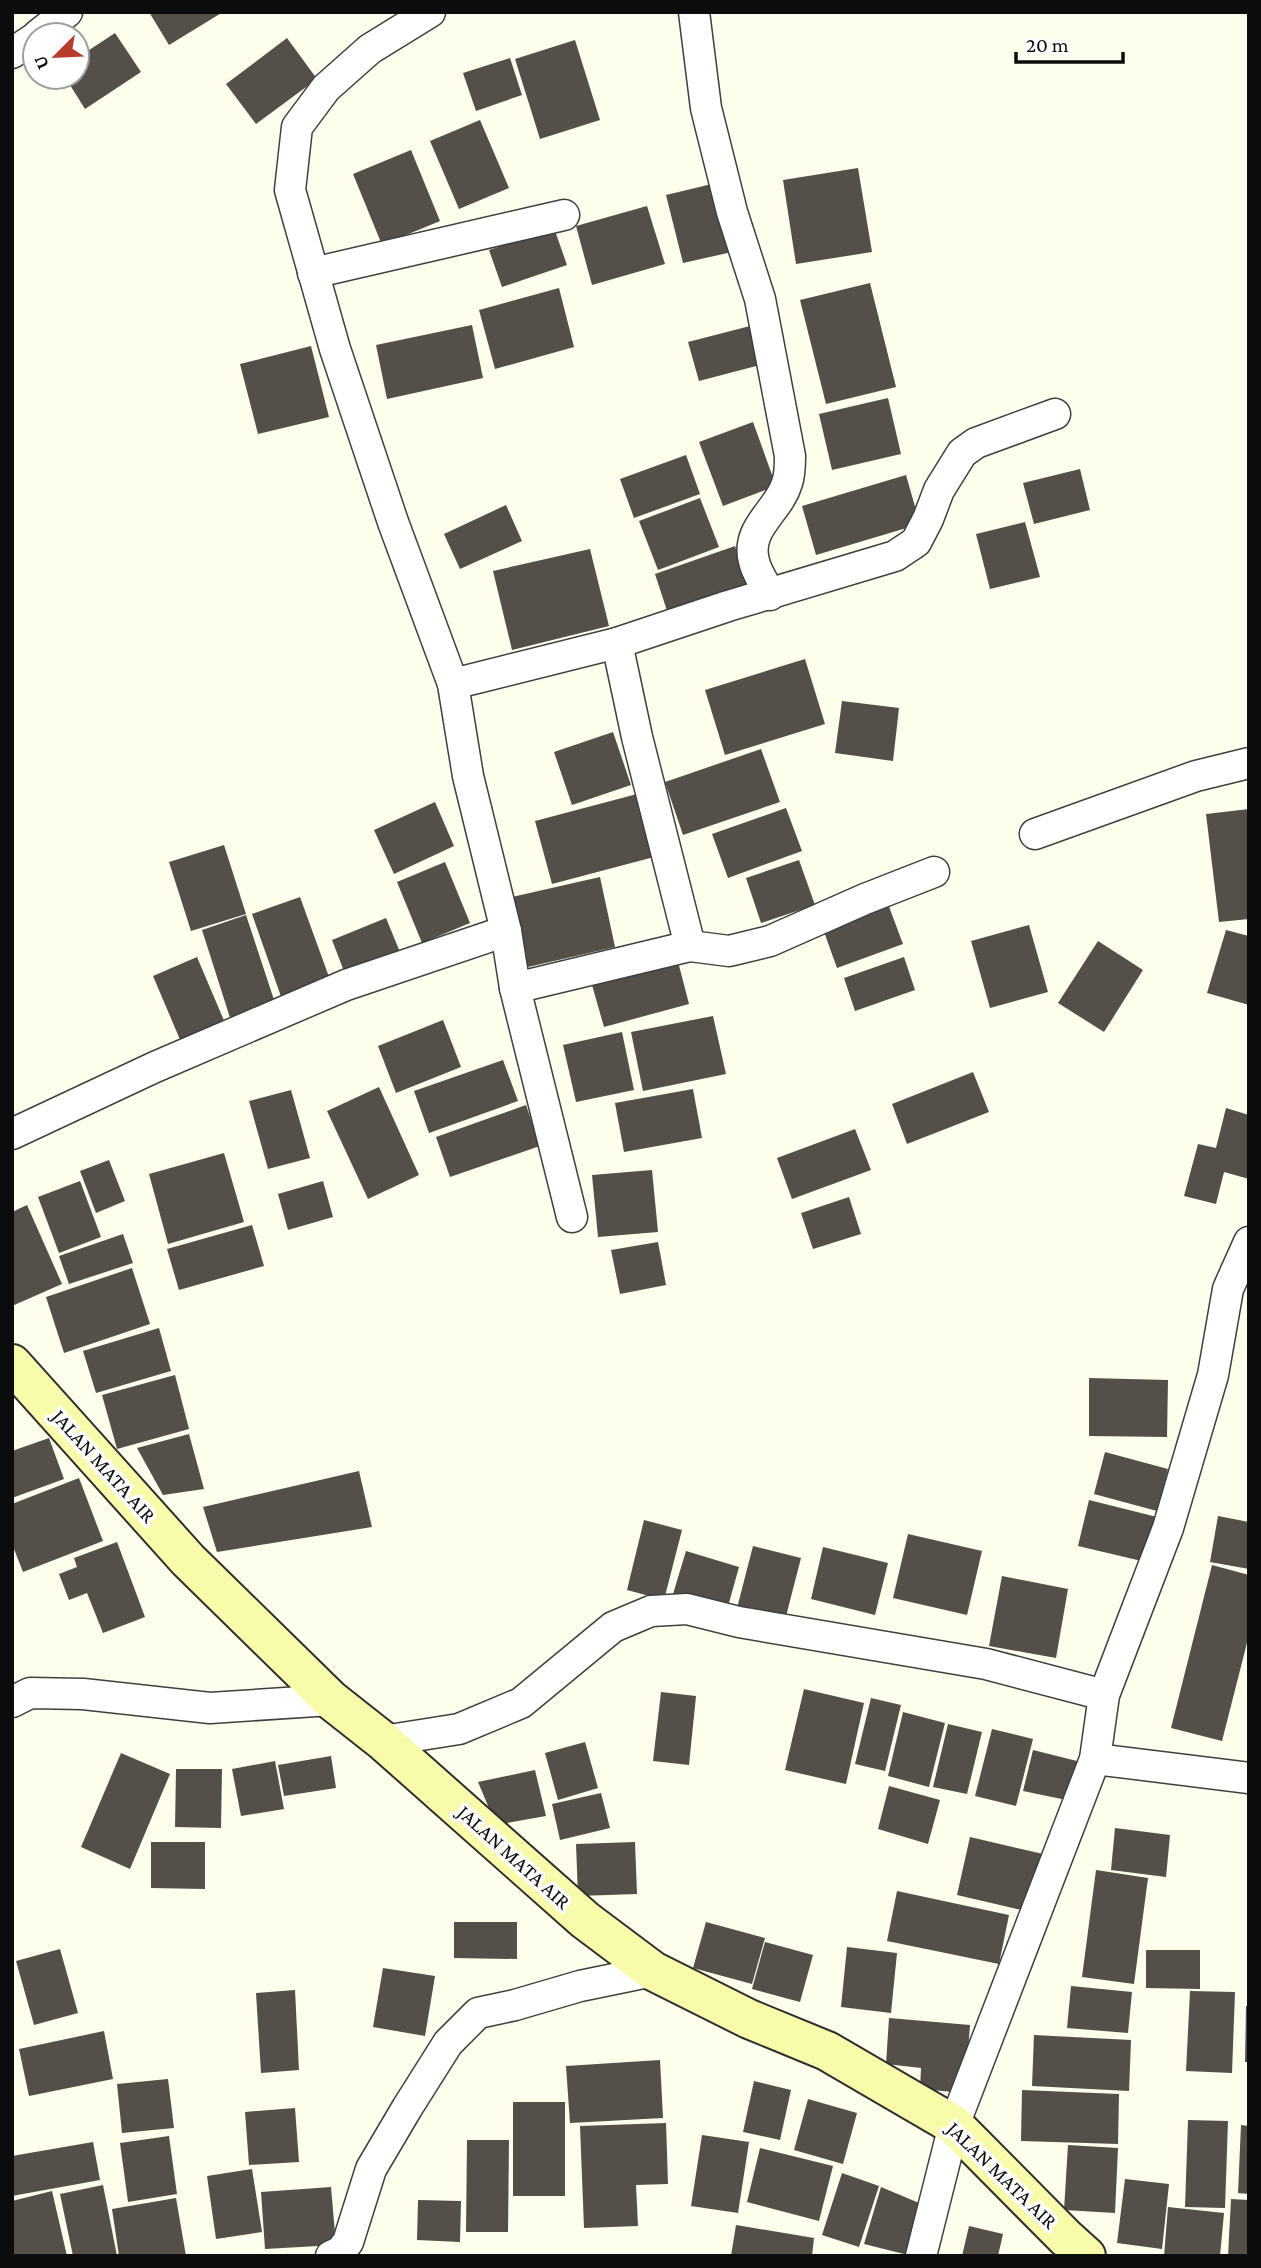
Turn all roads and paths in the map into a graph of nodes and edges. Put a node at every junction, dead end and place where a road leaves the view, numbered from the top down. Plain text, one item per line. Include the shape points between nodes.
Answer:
1 (430, 12) edge
2 (694, 12) edge
3 (564, 215) dead end
4 (313, 273) junction
5 (1055, 414) dead end
6 (770, 595) junction
7 (617, 643) junction
8 (453, 684) junction
9 (1249, 763) edge
10 (1035, 834) dead end
11 (934, 872) dead end
12 (506, 931) junction
13 (690, 946) junction
14 (515, 988) junction
15 (12, 1133) edge
16 (572, 1217) dead end
17 (1249, 1242) edge
18 (12, 1364) edge
19 (1104, 1695) junction
20 (331, 1700) junction
21 (12, 1702) edge
22 (383, 1741) junction
23 (1095, 1759) junction
24 (1249, 1778) edge
25 (653, 1971) junction
26 (954, 2125) junction
27 (331, 2256) edge
28 (921, 2256) edge
29 (1086, 2256) edge

1 - 4 street via 370,48 326,88 297,127 290,190
2 - 6 street via 706,107 760,299 790,456 788,482 752,542 754,561
3 - 4 street
4 - 8 street via 393,522
5 - 6 street via 961,453 916,542 895,556
6 - 7 street
7 - 8 street
7 - 13 street
8 - 12 street via 468,776
9 - 10 street via 1196,776
11 - 13 street via 770,942 729,951
12 - 14 street
12 - 15 street via 346,985
13 - 14 street
14 - 16 street
17 - 19 street via 1228,1289 1213,1374 1168,1528
18 - 20 street, JALAN MATA AIR via 188,1560
19 - 22 street via 986,1664 687,1609 650,1611 613,1627 521,1703 459,1729
19 - 23 street
20 - 21 street via 210,1708 30,1693
20 - 22 street, JALAN MATA AIR
22 - 25 street, JALAN MATA AIR via 585,1920
23 - 24 street
23 - 26 street
25 - 26 street, JALAN MATA AIR via 749,2019 827,2051
25 - 27 street via 478,2013 448,2043 407,2108 371,2169 348,2242
26 - 28 street
26 - 29 street, JALAN MATA AIR

